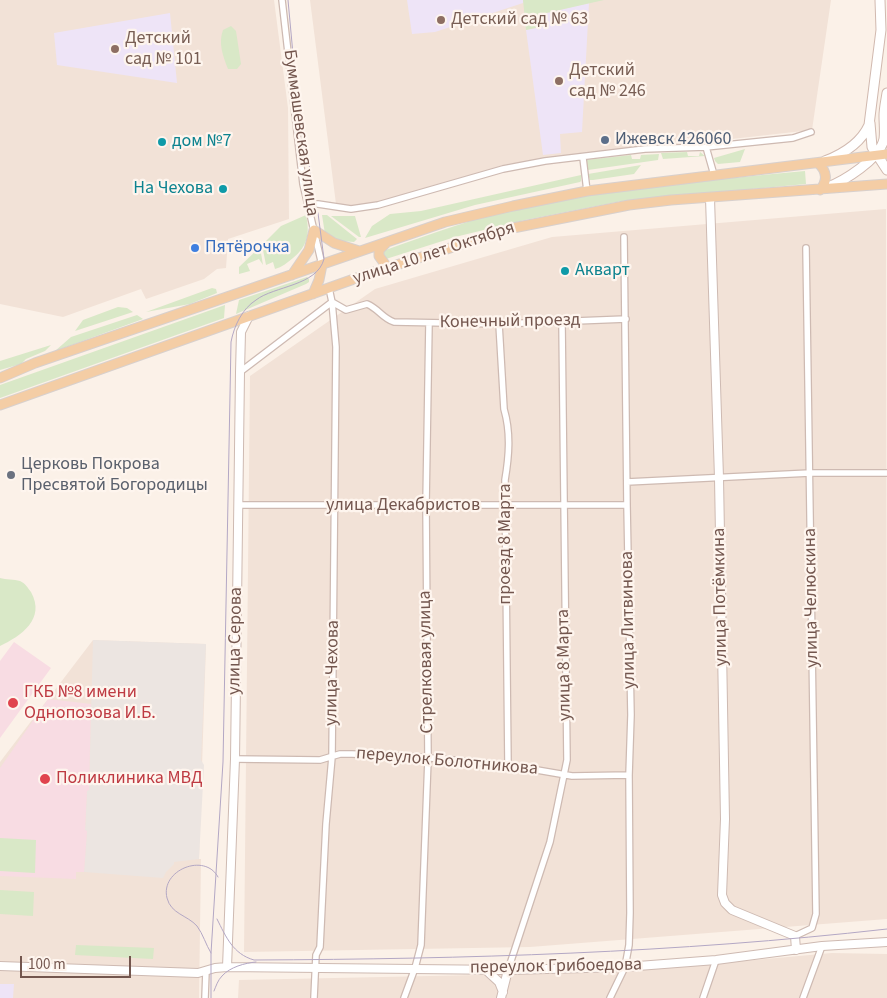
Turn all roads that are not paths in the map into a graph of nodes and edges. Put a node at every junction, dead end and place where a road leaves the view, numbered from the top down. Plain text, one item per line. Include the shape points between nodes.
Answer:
1 (282, 0) edge
2 (880, 0) edge
3 (887, 93) edge
4 (886, 117) edge
5 (870, 121) junction
6 (810, 132) dead end
7 (706, 147) junction
8 (887, 154) edge
9 (875, 155) junction
10 (583, 158) junction
11 (818, 163) junction
12 (887, 170) edge
13 (714, 174) junction
14 (887, 184) edge
15 (820, 190) junction
16 (587, 191) junction
17 (710, 198) junction
18 (308, 204) junction
19 (314, 230) junction
20 (624, 237) dead end
21 (386, 243) junction
22 (806, 248) dead end
23 (360, 251) junction
24 (322, 265) junction
25 (387, 267) junction
26 (292, 275) junction
27 (329, 288) junction
28 (313, 294) junction
29 (332, 302) junction
30 (249, 316) junction
31 (626, 318) junction
32 (562, 322) junction
33 (429, 323) junction
34 (499, 324) junction
35 (240, 372) junction
36 (0, 378) edge
37 (0, 405) edge
38 (810, 473) junction
39 (887, 473) edge
40 (719, 478) junction
41 (627, 482) junction
42 (426, 504) junction
43 (239, 505) junction
44 (627, 505) junction
45 (334, 506) junction
46 (505, 506) junction
47 (563, 506) junction
48 (332, 757) junction
49 (235, 759) junction
50 (428, 759) junction
51 (508, 765) junction
52 (563, 773) junction
53 (629, 775) junction
54 (795, 936) junction
55 (886, 942) edge
56 (822, 946) junction
57 (796, 950) junction
58 (716, 960) junction
59 (0, 966) edge
60 (227, 967) junction
61 (625, 967) junction
62 (316, 968) junction
63 (415, 968) junction
64 (485, 970) junction
65 (508, 970) junction
66 (526, 970) junction
67 (206, 971) junction
68 (505, 982) junction
69 (502, 995) edge
70 (205, 998) edge
71 (314, 998) edge
72 (404, 998) edge
73 (610, 998) edge
74 (703, 998) edge
75 (803, 998) edge

1 - 18 street, Буммашевская улица
2 - 5 main road via 881,30
3 - 4 main road
4 - 9 main road via 884,139
5 - 9 main road
5 - 11 main road via 867,130 855,143 842,153
6 - 7 street via 792,138
7 - 10 street via 645,149
7 - 13 street
8 - 9 main road, улица 10 лет Октября
9 - 11 main road, улица 10 лет Октября
9 - 12 main road
9 - 15 main road via 837,183
10 - 16 street
10 - 18 street via 503,169 378,205 351,209
11 - 13 main road, улица 10 лет Октября
11 - 15 main road via 826,176
13 - 16 main road, улица 10 лет Октября
14 - 15 main road, улица 10 лет Октября
15 - 17 main road, улица 10 лет Октября
16 - 21 main road, улица 10 лет Октября via 445,222
17 - 25 main road, улица 10 лет Октября via 629,205 513,228
17 - 40 street, улица Потёмкина
18 - 19 street, Буммашевская улица
19 - 23 main road via 334,243
19 - 24 street, Буммашевская улица
19 - 26 main road via 308,250
20 - 31 street, улица Литвинова
21 - 23 main road, улица 10 лет Октября
21 - 25 main road via 379,250 379,256
22 - 38 street, улица Челюскина
23 - 24 main road, улица 10 лет Октября
24 - 26 main road, улица 10 лет Октября
24 - 28 main road
25 - 27 main road, улица 10 лет Октября
26 - 36 main road, улица 10 лет Октября
27 - 28 main road, улица 10 лет Октября
27 - 29 street, улица Чехова
28 - 30 main road, улица 10 лет Октября
29 - 33 street, Конечный проезд via 346,310 367,304 394,322
29 - 35 street
29 - 45 street, улица Чехова via 336,347
30 - 35 street, улица Серова via 241,332
30 - 37 main road, улица 10 лет Октября
31 - 32 street, Конечный проезд
31 - 41 street, улица Литвинова
32 - 34 street, Конечный проезд
32 - 47 street, улица 8 Марта
33 - 34 street, Конечный проезд
33 - 42 street, Стрелковая улица
34 - 46 street, проезд 8 Марта via 510,450
35 - 43 street, улица Серова
38 - 39 street
38 - 40 street
38 - 54 street, улица Челюскина via 816,914 812,928
40 - 41 street
40 - 54 street, улица Потёмкина via 725,819 722,895 732,910
41 - 44 street, улица Литвинова
42 - 45 street, улица Декабристов
42 - 46 street, улица Декабристов
42 - 50 street, Стрелковая улица
43 - 45 street, улица Декабристов
43 - 49 street, улица Серова
44 - 47 street, улица Декабристов
44 - 53 street, улица Литвинова
45 - 48 street, улица Чехова
46 - 47 street, улица Декабристов
46 - 51 street, проезд 8 Марта
47 - 52 street, улица 8 Марта via 567,760
48 - 49 street, переулок Болотникова via 320,760
48 - 50 street, переулок Болотникова via 352,754
48 - 62 street, улица Чехова
49 - 60 street, улица Серова
50 - 51 street, переулок Болотникова
50 - 63 street, Стрелковая улица via 421,945
51 - 52 street, переулок Болотникова
52 - 53 street, переулок Болотникова via 572,776
52 - 65 street, улица 8 Марта via 550,842
53 - 61 street, улица Литвинова via 630,913
54 - 57 street
55 - 56 street, переулок Грибоедова
56 - 57 street, переулок Грибоедова
56 - 75 street
57 - 58 street, переулок Грибоедова
58 - 61 street, переулок Грибоедова
58 - 74 street
59 - 67 street, переулок Грибоедова via 198,974
60 - 62 street, переулок Грибоедова
60 - 67 street, переулок Грибоедова
61 - 66 street, переулок Грибоедова
61 - 73 street, улица Литвинова
62 - 63 street, переулок Грибоедова
62 - 71 street, улица Чехова
63 - 64 street, переулок Грибоедова
63 - 72 street, Стрелковая улица
64 - 65 street, переулок Грибоедова
64 - 69 street via 500,982
65 - 66 street, переулок Грибоедова
65 - 68 street, улица 8 Марта
66 - 68 street
67 - 70 street
68 - 69 street, улица 8 Марта

